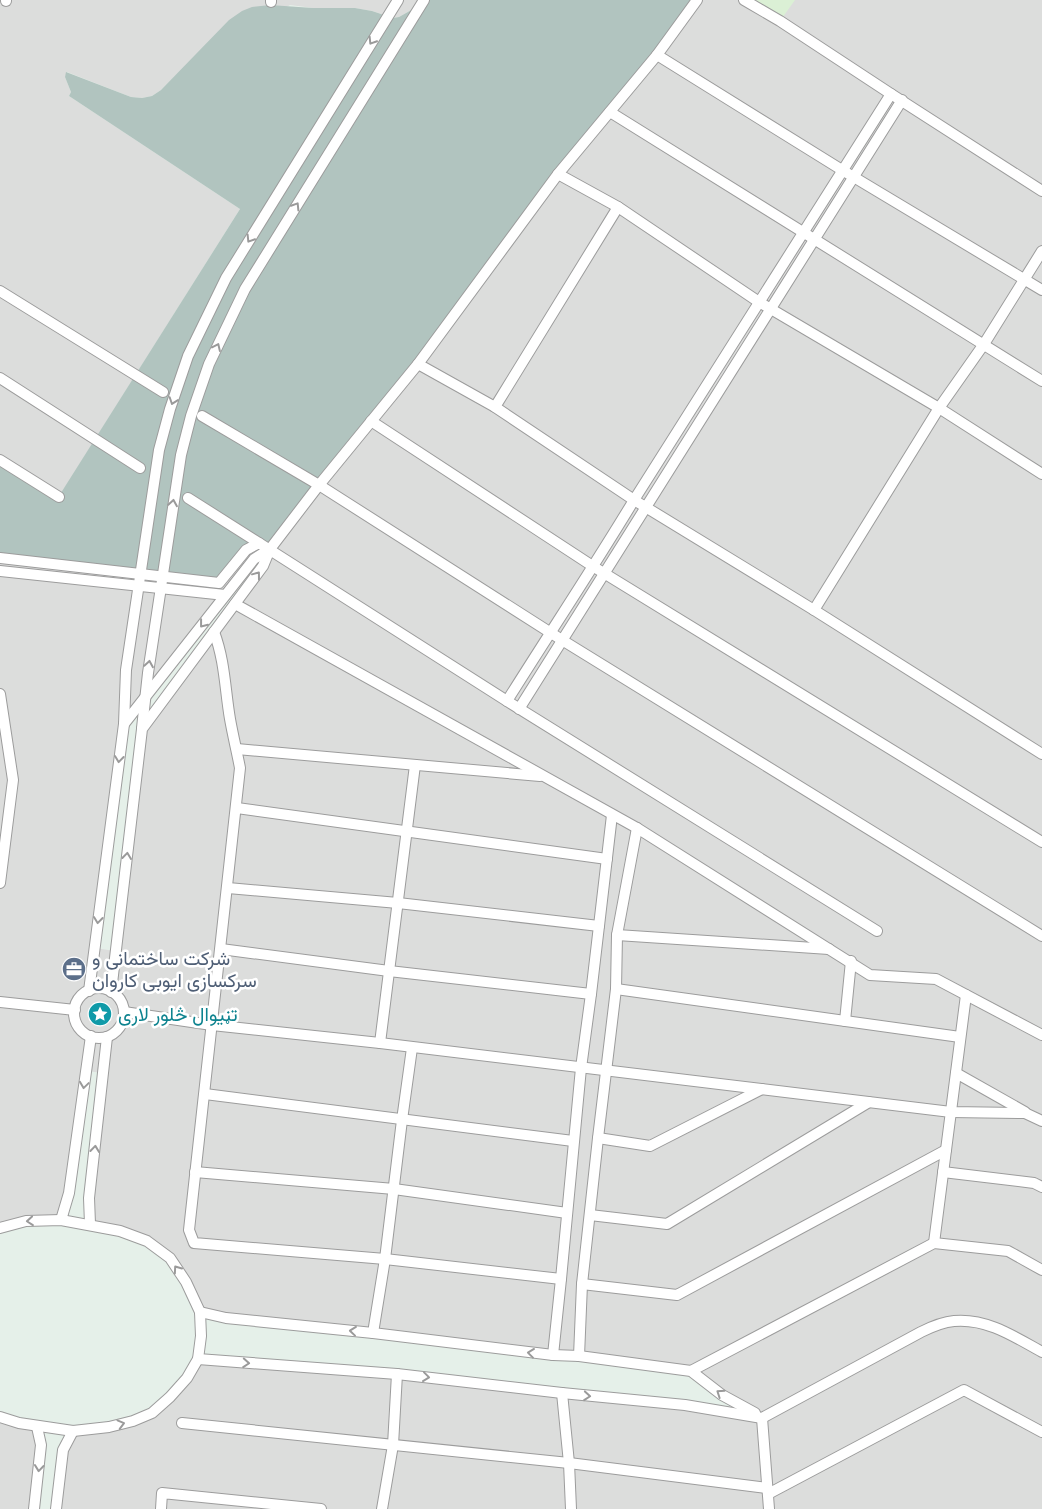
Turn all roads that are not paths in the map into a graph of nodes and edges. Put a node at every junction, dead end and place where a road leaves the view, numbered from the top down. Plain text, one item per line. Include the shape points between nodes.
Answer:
1 (398, 0) edge
2 (424, 0) edge
3 (697, 0) edge
4 (744, 0) edge
5 (657, 55) junction
6 (891, 94) junction
7 (902, 100) junction
8 (610, 112) junction
9 (842, 170) junction
10 (558, 174) junction
11 (854, 177) junction
12 (1042, 191) edge
13 (618, 207) junction
14 (803, 232) junction
15 (815, 239) junction
16 (1042, 251) edge
17 (1025, 279) junction
18 (1042, 290) edge
19 (0, 291) edge
20 (759, 302) junction
21 (771, 309) junction
22 (984, 344) junction
23 (418, 364) junction
24 (0, 378) edge
25 (1042, 381) edge
26 (163, 392) dead end
27 (495, 406) junction
28 (939, 408) junction
29 (202, 416) dead end
30 (371, 421) junction
31 (0, 460) edge
32 (140, 468) dead end
33 (1042, 474) edge
34 (319, 485) junction
35 (59, 497) dead end
36 (188, 498) dead end
37 (634, 500) junction
38 (646, 507) junction
39 (259, 543) junction
40 (270, 549) junction
41 (0, 558) edge
42 (594, 567) junction
43 (0, 571) edge
44 (141, 574) junction
45 (604, 574) junction
46 (162, 577) junction
47 (139, 586) junction
48 (161, 588) junction
49 (225, 595) junction
50 (235, 604) junction
51 (814, 610) junction
52 (214, 632) junction
53 (550, 633) junction
54 (562, 640) junction
55 (0, 694) edge
56 (145, 696) junction
57 (507, 701) junction
58 (519, 709) junction
59 (2, 717) edge
60 (124, 724) junction
61 (142, 729) junction
62 (237, 749) junction
63 (1042, 754) edge
64 (415, 765) junction
65 (544, 777) junction
66 (0, 788) edge
67 (12, 789) junction
68 (237, 808) junction
69 (612, 815) junction
70 (637, 828) junction
71 (406, 832) junction
72 (1042, 842) edge
73 (2, 859) edge
74 (607, 859) junction
75 (0, 883) edge
76 (228, 888) junction
77 (398, 903) junction
78 (599, 926) junction
79 (877, 931) dead end
80 (618, 934) junction
81 (1042, 936) edge
82 (221, 949) junction
83 (830, 949) junction
84 (850, 961) junction
85 (389, 971) junction
86 (89, 990) junction
87 (616, 990) junction
88 (111, 992) junction
89 (591, 994) junction
90 (966, 995) junction
91 (0, 1002) edge
92 (75, 1010) junction
93 (124, 1012) junction
94 (845, 1021) junction
95 (212, 1025) junction
96 (91, 1036) junction
97 (1042, 1036) edge
98 (107, 1037) junction
99 (960, 1037) junction
100 (380, 1043) junction
101 (412, 1048) junction
102 (580, 1068) junction
103 (606, 1070) junction
104 (956, 1073) junction
105 (762, 1089) junction
106 (205, 1094) junction
107 (870, 1102) junction
108 (951, 1112) junction
109 (1025, 1113) junction
110 (402, 1120) junction
111 (1042, 1120) edge
112 (598, 1138) junction
113 (573, 1141) junction
114 (946, 1150) junction
115 (195, 1172) junction
116 (943, 1172) junction
117 (1042, 1187) edge
118 (394, 1189) junction
119 (567, 1213) junction
120 (590, 1215) junction
121 (61, 1220) junction
122 (90, 1224) junction
123 (0, 1228) edge
124 (934, 1243) junction
125 (386, 1259) junction
126 (1042, 1270) edge
127 (561, 1279) junction
128 (582, 1284) junction
129 (200, 1312) junction
130 (373, 1333) junction
131 (1042, 1352) edge
132 (553, 1355) junction
133 (579, 1356) junction
134 (198, 1359) junction
135 (691, 1371) junction
136 (397, 1374) junction
137 (562, 1394) junction
138 (0, 1417) edge
139 (762, 1418) junction
140 (182, 1423) dead end
141 (38, 1427) junction
142 (73, 1432) junction
143 (1042, 1432) edge
144 (393, 1445) junction
145 (569, 1462) junction
146 (767, 1491) junction
147 (34, 1509) edge
148 (56, 1509) edge
149 (161, 1509) edge
150 (321, 1509) edge
151 (382, 1509) edge
152 (571, 1509) edge
153 (769, 1509) edge

1 -> 44 street via 226,278 188,356 159,450
46 -> 2 street via 181,455 209,364 245,289
3 - 5 street
4 - 6 street
5 - 8 street
5 - 9 street
6 - 7 street
6 - 9 street
7 - 11 street
7 - 12 street
8 - 10 street
8 - 14 street
9 - 11 street
9 - 14 street
10 - 13 street
10 - 23 street
11 - 15 street
11 - 17 street
13 - 20 street
13 - 27 street
14 - 15 street
14 - 20 street
15 - 21 street
15 - 22 street
16 - 17 street
17 - 18 street
17 - 22 street
19 - 26 street
20 - 21 street
20 - 37 street
21 - 28 street
21 - 38 street
22 - 25 street
22 - 28 street
23 - 27 street
23 - 30 street
24 - 32 street
27 - 37 street
28 - 33 street
28 - 51 street
29 - 34 street
30 - 34 street
30 - 42 street
31 - 35 street
34 - 40 street
34 - 53 street
36 - 39 street
37 - 38 street
37 - 42 street
38 - 45 street
38 - 51 street
39 - 40 street
39 - 46 street via 246,550 219,583
40 - 49 street via 254,559
50 -> 40 street via 263,566
40 - 57 street
41 - 44 street
42 - 45 street
42 - 53 street
43 - 47 street
44 - 46 street
44 - 47 street
45 - 54 street
45 - 72 street
46 - 48 street
47 - 48 street
47 - 60 street via 126,670
48 - 49 street
56 -> 48 street
49 -> 56 street
50 - 52 street
50 - 65 street
51 - 63 street
52 - 61 street
52 - 62 street via 220,647
53 - 54 street
53 - 57 street
54 - 58 street
54 - 81 street
55 - 59 street
56 - 60 street
56 - 61 street
57 - 58 street
58 - 79 street
59 - 67 street
60 -> 86 street
88 -> 61 street
62 - 64 street
62 - 68 street via 240,768
64 - 65 street
64 - 71 street
65 - 69 street
66 - 67 street
67 - 73 street
68 - 71 street
68 - 76 street
69 - 70 street
69 - 74 street
70 - 80 street
70 - 83 street
71 - 74 street
71 - 77 street
73 - 75 street
74 - 78 street
76 - 77 street
76 - 82 street
77 - 78 street
77 - 85 street
78 - 89 street
80 - 83 street
80 - 87 street
82 - 85 street
82 - 95 street
83 - 84 street
84 - 90 street via 870,975 936,979
84 - 94 street
85 - 89 street
85 - 100 street
86 - 88 street
86 - 92 street via 77,1002
87 - 94 street
87 - 103 street
88 - 93 street via 122,1004
89 - 102 street
90 - 97 street
90 - 99 street
91 - 92 street
92 - 96 street via 78,1026
93 - 95 street
93 - 98 street via 120,1027
94 - 99 street
95 - 100 street
95 - 106 street
96 - 98 street
96 -> 121 street via 69,1193
122 -> 98 street via 89,1198
99 - 104 street
100 - 101 street
101 - 102 street
101 - 110 street
102 - 103 street
102 - 113 street
103 - 105 street
103 - 112 street
104 - 108 street
104 - 109 street
105 - 107 street
105 - 112 street via 650,1146
106 - 110 street
106 - 115 street
107 - 108 street
107 - 120 street via 667,1224
108 - 109 street
108 - 114 street
109 - 111 street
110 - 113 street
110 - 118 street
112 - 120 street
113 - 119 street
114 - 116 street
114 - 128 street via 677,1295
115 - 118 street
115 - 125 street via 189,1230 194,1243
116 - 117 street via 1034,1183
116 - 124 street
118 - 119 street
118 - 125 street
119 - 127 street
120 - 128 street
121 - 122 street
121 -> 123 street via 26,1221
129 -> 122 street via 170,1258 147,1241
124 - 126 street via 1008,1251
124 - 135 street
125 - 127 street
125 - 130 street
127 - 132 street
128 - 133 street
130 -> 129 street via 226,1318
129 - 134 street
132 -> 130 street
131 - 139 street via 1001,1329 977,1322 954,1321 937,1325
132 - 133 street
133 - 135 street
134 -> 136 street
142 -> 134 street via 109,1427 152,1413 170,1398
139 -> 135 street via 722,1395
136 -> 137 street
136 - 144 street
137 -> 139 street via 685,1405
137 - 145 street
138 - 141 street
139 - 146 street
140 - 144 street
141 - 142 street
141 -> 147 street via 41,1445
142 - 148 street via 63,1450
143 - 146 street via 964,1390
144 - 145 street
144 - 151 street
145 - 146 street
145 - 152 street
146 - 153 street
149 - 150 street via 162,1492

